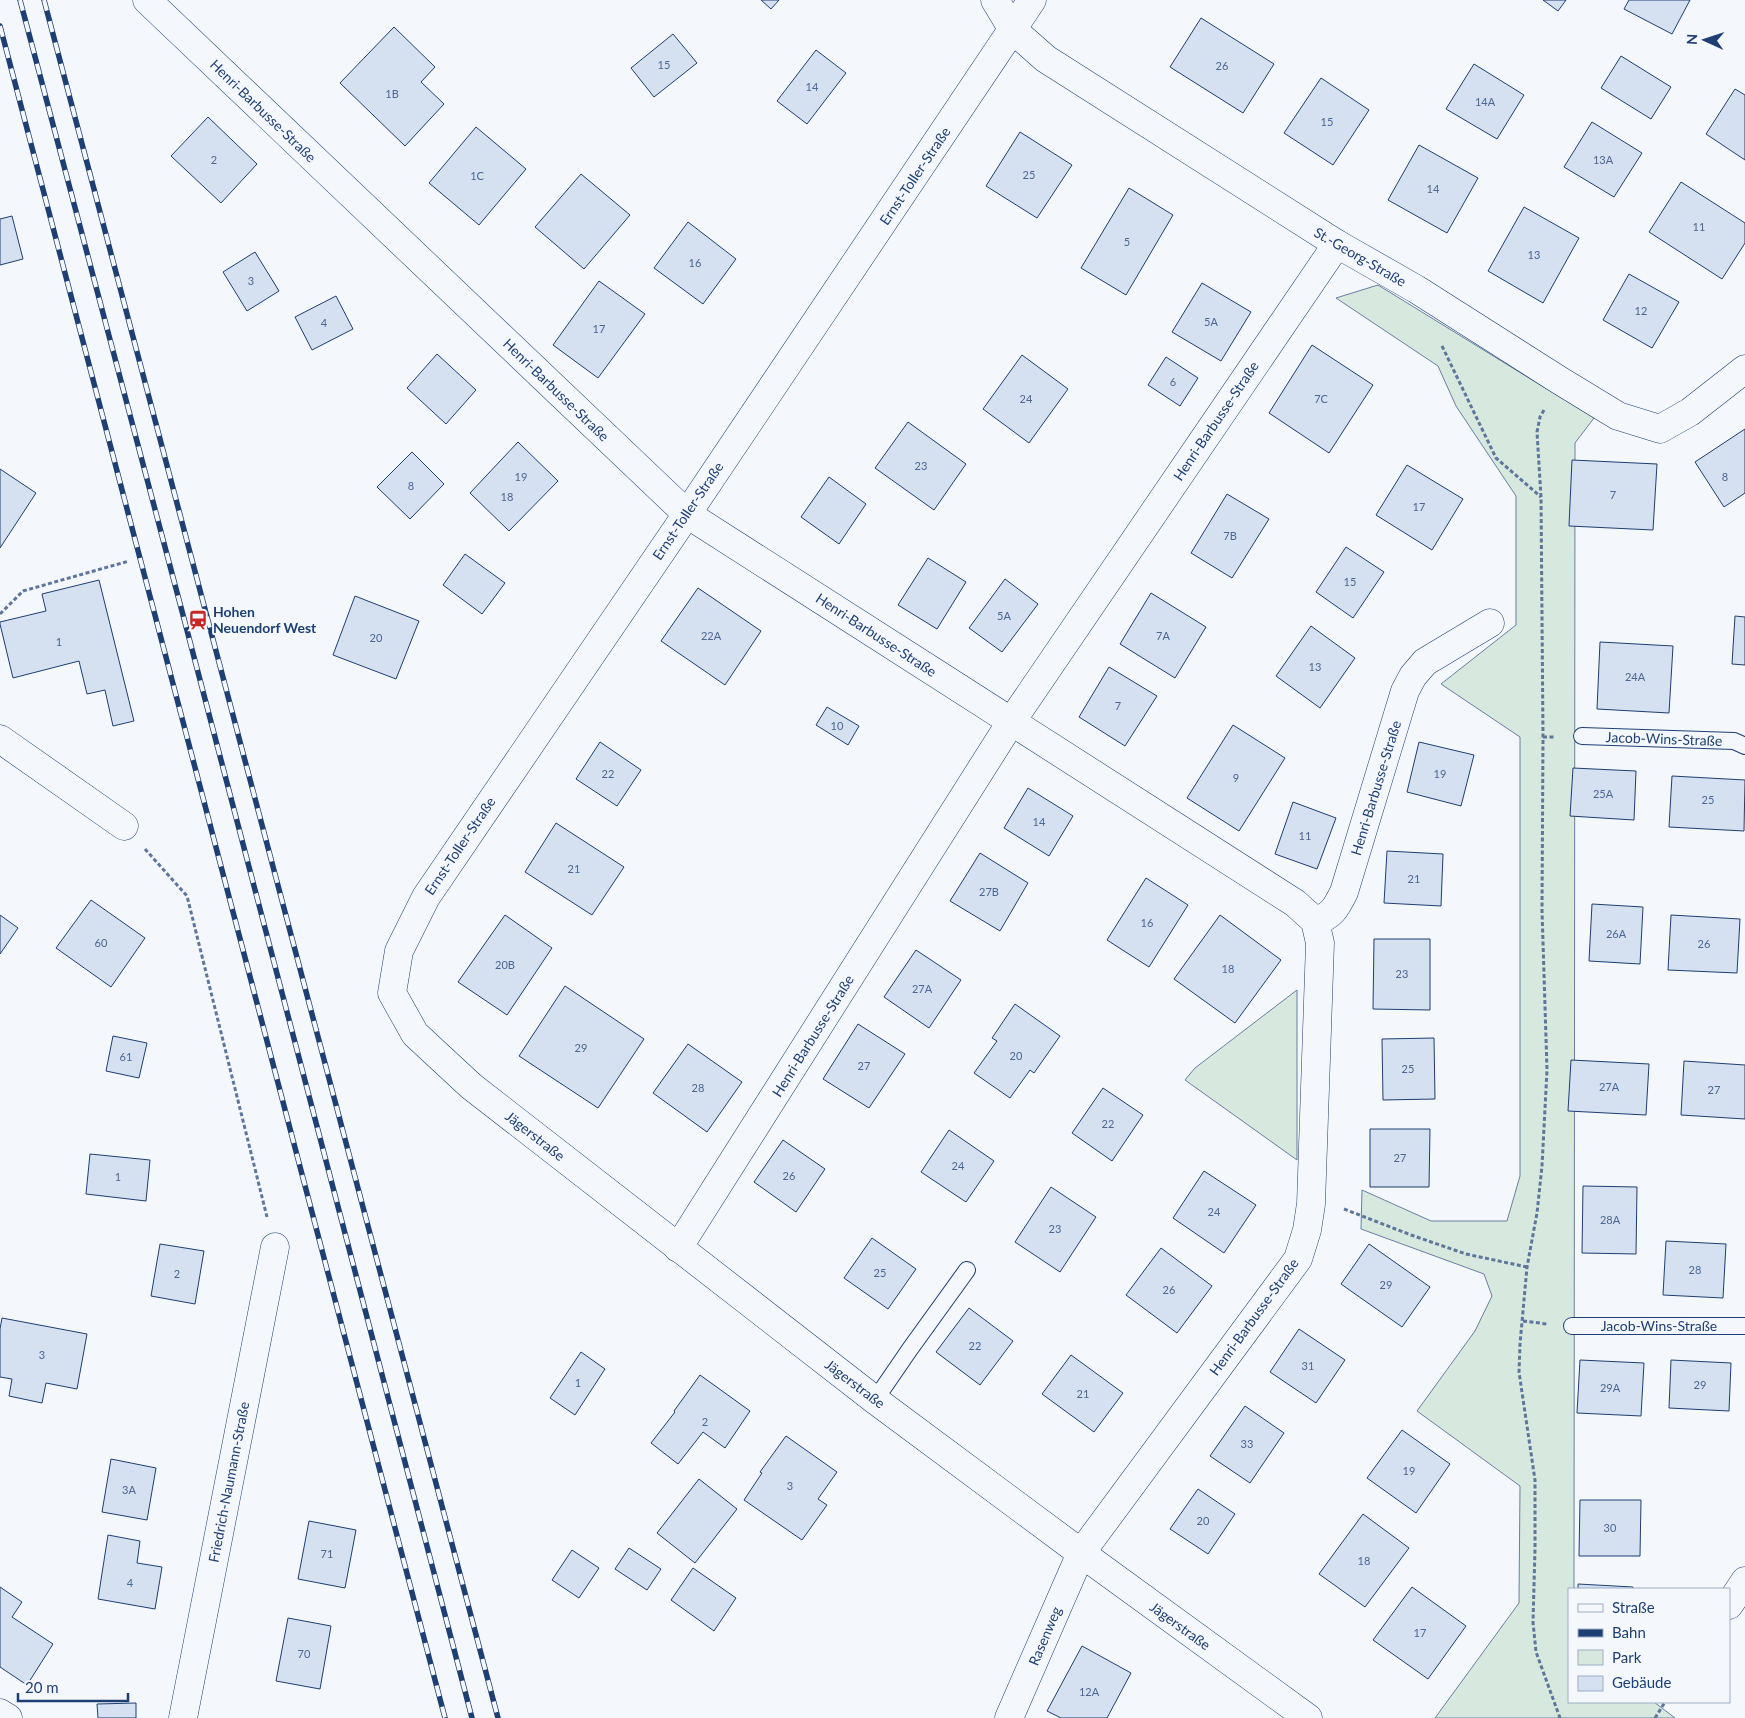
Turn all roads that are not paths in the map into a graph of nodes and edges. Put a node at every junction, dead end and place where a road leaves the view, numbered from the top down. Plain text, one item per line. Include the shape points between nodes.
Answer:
1 (147, 0) edge
2 (995, 0) edge
3 (1032, 0) edge
4 (1013, 30) junction
5 (1337, 244) junction
6 (1745, 369) edge
7 (687, 514) junction
8 (1490, 623) dead end
9 (1011, 722) junction
10 (1582, 736) dead end
11 (0, 739) edge
12 (1745, 746) edge
13 (124, 826) road end
14 (1315, 921) junction
15 (415, 1034) joint
16 (275, 1247) road end
17 (678, 1248) junction
18 (967, 1270) dead end
19 (1572, 1326) dead end
20 (1745, 1326) edge
21 (876, 1400) junction
22 (1081, 1553) junction
23 (1745, 1581) edge
24 (1730, 1604) edge
25 (0, 1713) edge
26 (8, 1718) edge
27 (183, 1718) edge
28 (1009, 1718) edge
29 (1308, 1718) edge

1 - 7 street, Henri-Barbusse-Straße
2 - 4 street, St.-Georg-Straße
3 - 4 street, Ernst-Toller-Straße
4 - 5 street, St.-Georg-Straße via 1046,59
4 - 7 street, Ernst-Toller-Straße
5 - 6 street, St.-Georg-Straße via 1416,289 1618,416 1660,429 1690,412
5 - 9 street, Henri-Barbusse-Straße
7 - 9 street, Henri-Barbusse-Straße
7 - 15 street, Ernst-Toller-Straße via 426,897 400,951 392,992
8 - 14 street, Henri-Barbusse-Straße via 1425,662 1413,676 1405,691 1344,892 1336,908 1326,918
9 - 14 street, Henri-Barbusse-Straße via 1295,903
9 - 17 street, Henri-Barbusse-Straße
10 - 12 lane, Jacob-Wins-Straße via 1734,741
11 - 13 street
14 - 22 street, Henri-Barbusse-Straße via 1320,943 1311,1204 1298,1259
15 - 17 street, Jägerstraße via 470,1086
16 - 27 street, Friedrich-Naumann-Straße
17 - 21 street, Jägerstraße
18 - 21 lane
19 - 20 lane, Jacob-Wins-Straße
21 - 22 street, Jägerstraße
22 - 28 street, Rasenweg
22 - 29 street, Jägerstraße
23 - 24 street
25 - 26 street

